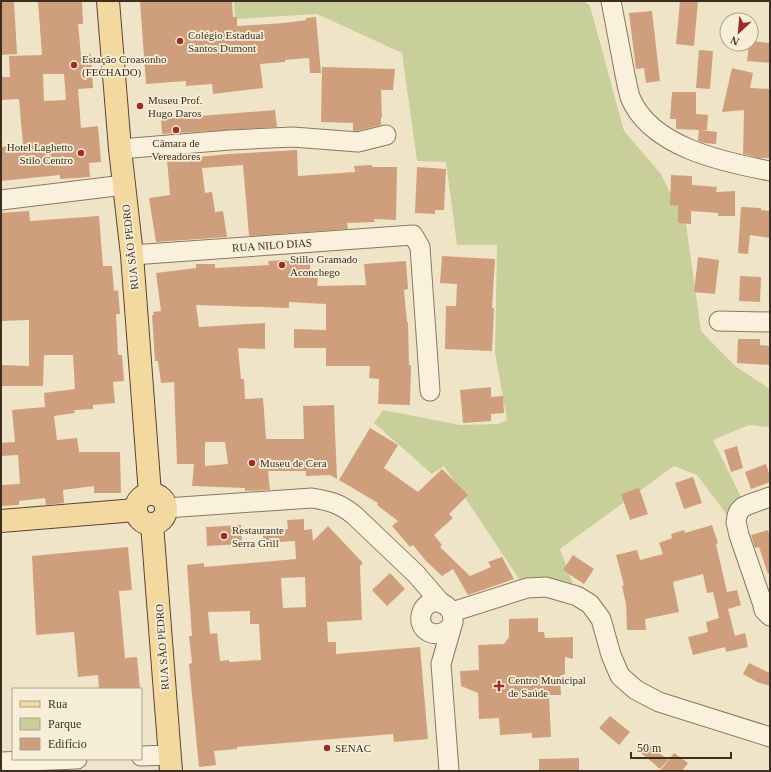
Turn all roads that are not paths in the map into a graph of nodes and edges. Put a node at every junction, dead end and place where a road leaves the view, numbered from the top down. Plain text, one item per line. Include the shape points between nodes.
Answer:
1 (108, 1) edge
2 (611, 1) edge
3 (386, 135) dead end
4 (120, 149) junction
5 (770, 171) edge
6 (124, 184) junction
7 (1, 200) edge
8 (132, 255) junction
9 (719, 320) dead end
10 (770, 322) edge
11 (430, 391) dead end
12 (150, 494) junction
13 (770, 497) edge
14 (166, 508) junction
15 (136, 510) junction
16 (1, 521) edge
17 (152, 524) junction
18 (416, 574) junction
19 (448, 614) junction
20 (770, 616) edge
21 (423, 624) junction
22 (441, 664) junction
23 (770, 737) edge
24 (142, 756) edge
25 (52, 760) edge
26 (1, 762) edge
27 (170, 763) edge
28 (449, 771) edge

1 - 4 main road, RUA SÃO PEDRO
2 - 5 street via 630,95 646,121 670,139 700,153 723,161
3 - 4 street via 358,142 292,137
4 - 6 main road, RUA SÃO PEDRO
6 - 7 street
6 - 8 main road, RUA SÃO PEDRO
8 - 11 street, RUA NILO DIAS via 413,235 420,246
8 - 12 main road, RUA SÃO PEDRO
9 - 10 street
12 - 14 main road via 159,496
12 - 15 main road via 141,497
13 - 20 street via 739,511 736,522 764,610
14 - 17 main road via 164,517
14 - 18 street via 312,498 331,501 354,515
15 - 16 main road
15 - 17 main road via 143,522
17 - 27 main road, RUA SÃO PEDRO
18 - 19 street
18 - 21 street
19 - 21 street via 448,630 438,634 429,632
19 - 21 street via 436,602 423,610
19 - 22 street
19 - 23 street via 527,588 546,587 577,596 590,604 601,619 620,676 636,690 660,702
21 - 22 street
22 - 28 street
24 - 27 street
25 - 26 street

